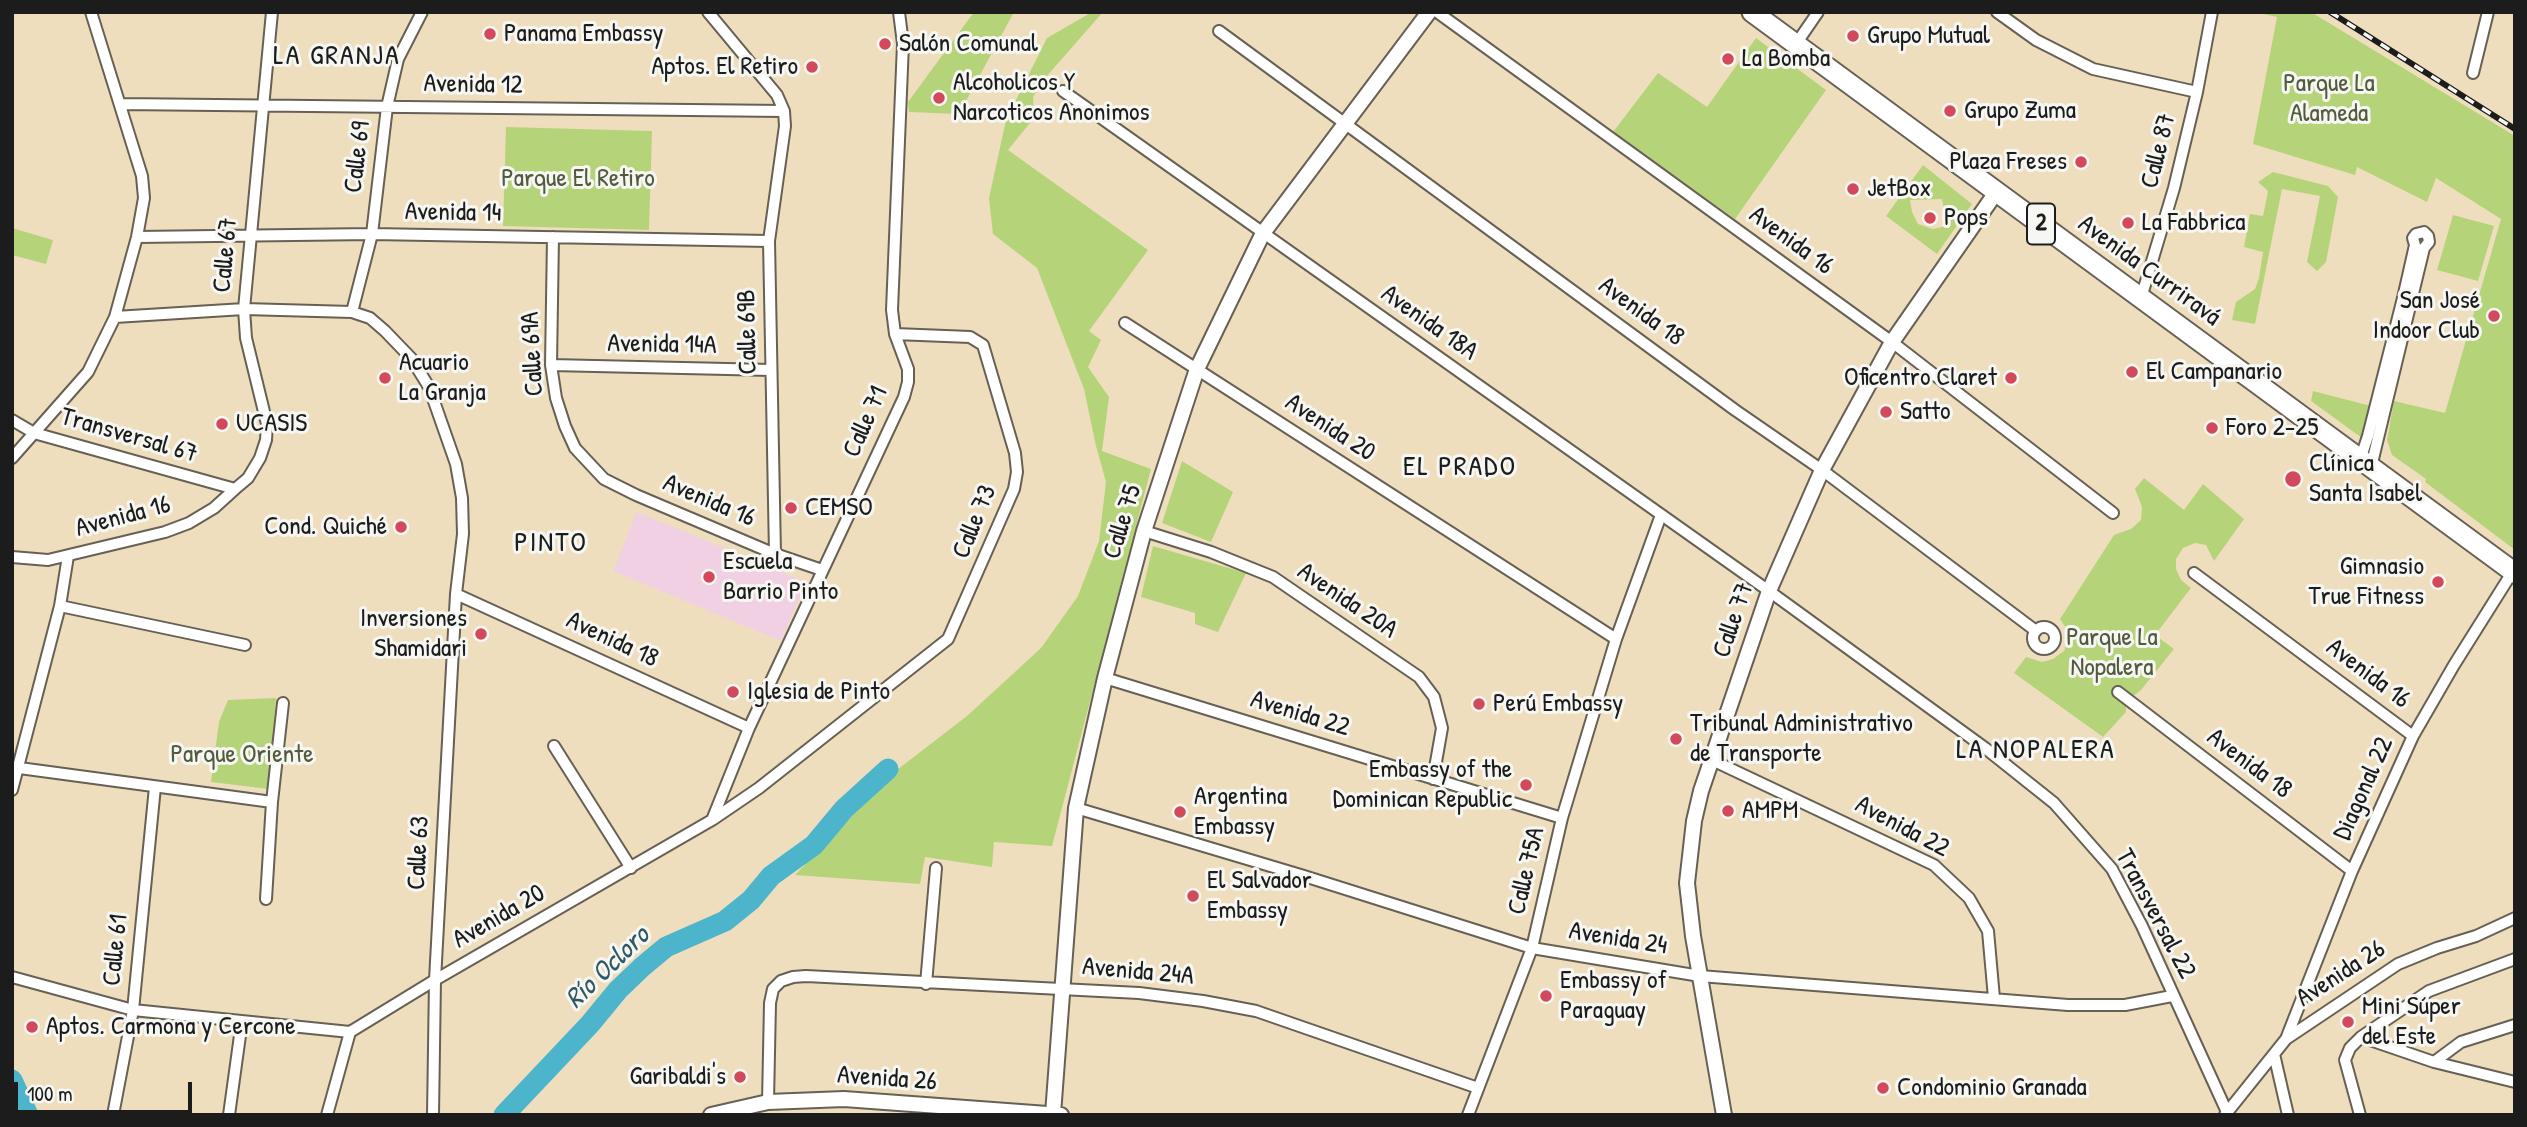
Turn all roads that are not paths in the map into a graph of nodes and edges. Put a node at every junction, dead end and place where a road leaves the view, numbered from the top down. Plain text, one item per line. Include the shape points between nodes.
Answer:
1 (91, 12) edge
2 (272, 12) edge
3 (422, 12) edge
4 (708, 12) edge
5 (899, 12) edge
6 (1429, 12) edge
7 (1437, 12) edge
8 (1752, 12) edge
9 (1818, 12) edge
10 (1997, 12) edge
11 (2212, 12) edge
12 (2488, 12) edge
13 (1219, 31) dead end
14 (1796, 44) junction
15 (2473, 73) dead end
16 (1063, 91) dead end
17 (2197, 92) junction
18 (121, 104) junction
19 (263, 106) junction
20 (387, 107) junction
21 (783, 111) junction
22 (1344, 122) junction
23 (1997, 191) junction
24 (1263, 233) junction
25 (372, 234) junction
26 (250, 235) junction
27 (137, 237) junction
28 (553, 237) junction
29 (769, 241) junction
30 (2141, 298) junction
31 (2408, 299) junction
32 (244, 309) junction
33 (352, 312) junction
34 (115, 317) junction
35 (1125, 323) dead end
36 (895, 334) junction
37 (1892, 342) junction
38 (551, 365) junction
39 (1197, 369) junction
40 (771, 370) junction
41 (12, 420) edge
42 (34, 433) junction
43 (12, 458) edge
44 (585, 461) joint
45 (2365, 464) junction
46 (1822, 470) junction
47 (235, 489) junction
48 (2113, 513) dead end
49 (1661, 515) junction
50 (1144, 531) junction
51 (775, 554) junction
52 (68, 556) junction
53 (12, 557) edge
54 (822, 570) junction
55 (2514, 572) edge
56 (2194, 573) dead end
57 (1769, 591) junction
58 (456, 594) junction
59 (60, 606) junction
60 (2036, 631) dead end
61 (948, 639) joint
62 (1616, 639) junction
63 (245, 645) dead end
64 (1104, 678) junction
65 (2118, 692) dead end
66 (284, 703) dead end
67 (749, 728) junction
68 (2413, 736) junction
69 (554, 747) dead end
70 (1712, 760) junction
71 (15, 767) edge
72 (1433, 779) junction
73 (155, 787) junction
74 (12, 790) edge
75 (272, 802) junction
76 (1076, 808) junction
77 (1562, 818) junction
78 (712, 820) junction
79 (631, 867) junction
80 (936, 868) dead end
81 (2352, 871) junction
82 (267, 899) dead end
83 (2515, 918) edge
84 (1532, 948) junction
85 (2515, 959) edge
86 (1700, 976) junction
87 (12, 977) edge
88 (435, 980) junction
89 (926, 984) junction
90 (1061, 989) junction
91 (2172, 996) junction
92 (1994, 998) junction
93 (133, 1010) junction
94 (242, 1021) junction
95 (2515, 1025) edge
96 (350, 1032) junction
97 (2361, 1037) junction
98 (2286, 1040) junction
99 (2274, 1054) junction
100 (2434, 1062) junction
101 (2515, 1082) edge
102 (1478, 1088) junction
103 (768, 1102) junction
104 (930, 1110) edge
105 (2226, 1113) edge
106 (1053, 1114) edge
107 (113, 1115) edge
108 (229, 1115) edge
109 (327, 1115) edge
110 (433, 1115) edge
111 (711, 1115) edge
112 (1061, 1115) edge
113 (1468, 1115) edge
114 (1724, 1115) edge
115 (2288, 1115) edge
116 (2360, 1115) edge

1 - 18 street
2 - 19 street, Calle 67
3 - 20 street, Calle 69 via 398,59
4 - 21 street via 777,95
5 - 36 street, Calle 71 via 904,44 891,284
6 - 22 street, Calle 75
7 - 37 street, Avenida 16
8 - 14 highway, Avenida Curriravá / 2
9 - 14 street
10 - 17 street via 2036,40 2093,69
11 - 17 street, Calle 87
12 - 15 street
13 - 22 street, Avenida 18
14 - 23 highway, Avenida Curriravá / 2
16 - 24 street, Avenida 18A
17 - 30 street, Calle 87
18 - 19 street, Avenida 12
18 - 27 street via 144,189
19 - 20 street, Avenida 12
19 - 26 street, Calle 67
20 - 21 street, Avenida 12
20 - 25 street, Calle 69
21 - 29 street, Calle 69B via 785,126
22 - 24 street, Calle 75
22 - 46 street, Avenida 18
23 - 30 highway, Avenida Curriravá / 2
23 - 37 street, Calle 77
24 - 39 street, Calle 75
24 - 49 street, Avenida 18A
25 - 26 street, Avenida 14
25 - 28 street, Avenida 14
25 - 33 street, Calle 69
26 - 27 street, Avenida 14
26 - 32 street, Calle 67
27 - 34 street
28 - 29 street, Avenida 14
28 - 38 street, Calle 69A
29 - 40 street, Calle 69B
30 - 45 highway, Avenida Curriravá / 2
31 - 31 street via 2429,242 2424,232 2413,238
31 - 45 street
32 - 33 street
32 - 34 street
32 - 47 street, Calle 67 via 246,338 265,407 266,440 248,478
33 - 58 street, Calle 63 via 370,318 411,358 440,416 463,498
34 - 42 street via 88,372
35 - 39 street, Avenida 20
36 - 54 street, Calle 71 via 908,369 904,397
36 - 61 street, Calle 73 via 962,336 983,345 1015,453 1017,472 1009,501
37 - 46 street, Calle 77
37 - 48 street, Avenida 16
38 - 40 street, Avenida 14A
38 - 44 street, Calle 69A via 565,426
39 - 50 street, Calle 75
39 - 62 street, Avenida 20
40 - 51 street, Calle 69B
41 - 42 street, Transversal 67
42 - 43 street
42 - 47 street, Transversal 67
44 - 51 street, Avenida 16 via 604,479 636,495
45 - 55 highway, Avenida Curriravá / 2
46 - 57 street, Calle 77
46 - 60 street, Avenida 18
47 - 52 street, Avenida 16 via 189,523
49 - 57 street, Avenida 18A
49 - 62 street, Calle 75A
50 - 64 street, Calle 75
50 - 72 street, Avenida 20A via 1273,578 1419,677 1434,697 1442,728
51 - 54 street, Avenida 16
52 - 53 street, Avenida 16 via 48,560
52 - 59 street
54 - 67 street, Calle 71
55 - 68 street, Diagonal 22
56 - 68 street, Avenida 16
57 - 70 street, Calle 77
57 - 91 street, Transversal 22 via 2054,803 2112,869
58 - 67 street, Avenida 18
58 - 88 street, Calle 63
59 - 63 street
59 - 71 street
61 - 78 street, Avenida 20 via 760,788
62 - 77 street, Calle 75A
64 - 72 street, Avenida 22
64 - 76 street, Calle 75
65 - 81 street, Avenida 18
66 - 75 street
67 - 78 street, Calle 71
68 - 81 street, Diagonal 22
69 - 79 street
70 - 86 street, Calle 77 via 1694,821 1688,883
70 - 92 street, Avenida 22 via 1934,864 1969,898 1987,931
71 - 73 street
71 - 74 street
72 - 77 street, Avenida 22
73 - 75 street
73 - 93 street, Calle 61
75 - 82 street
76 - 84 street, Avenida 24
76 - 90 street, Calle 75
77 - 84 street, Calle 75A
78 - 79 street, Avenida 20
79 - 88 street, Avenida 20
80 - 89 street
81 - 98 street, Diagonal 22
83 - 98 street, Avenida 26 via 2398,964
84 - 86 street, Avenida 24
84 - 102 street, Calle 75A
85 - 97 street via 2429,992
86 - 92 street, Avenida 24
86 - 114 street, Calle 77
87 - 93 street
88 - 96 street, Avenida 20
88 - 110 street, Calle 63
89 - 90 street, Avenida 24A
89 - 103 street, Avenida 24A via 806,976 781,981 773,989 770,1003
90 - 102 street, Avenida 24A via 1177,998 1255,1011
90 - 106 street, Calle 75
91 - 92 street, Avenida 24 via 2125,1005
91 - 105 street, Transversal 22
93 - 94 street
93 - 107 street, Calle 61
94 - 96 street
94 - 108 street
95 - 100 street via 2461,1042
96 - 109 street
97 - 100 street
97 - 116 street via 2345,1060
98 - 99 street, Avenida 26
99 - 105 street, Avenida 26
99 - 115 street
100 - 101 street
102 - 113 street, Calle 75A
103 - 104 street, Avenida 26 via 844,1099
103 - 111 street, Avenida 26
104 - 106 street, Avenida 26
106 - 112 street, Avenida 26

